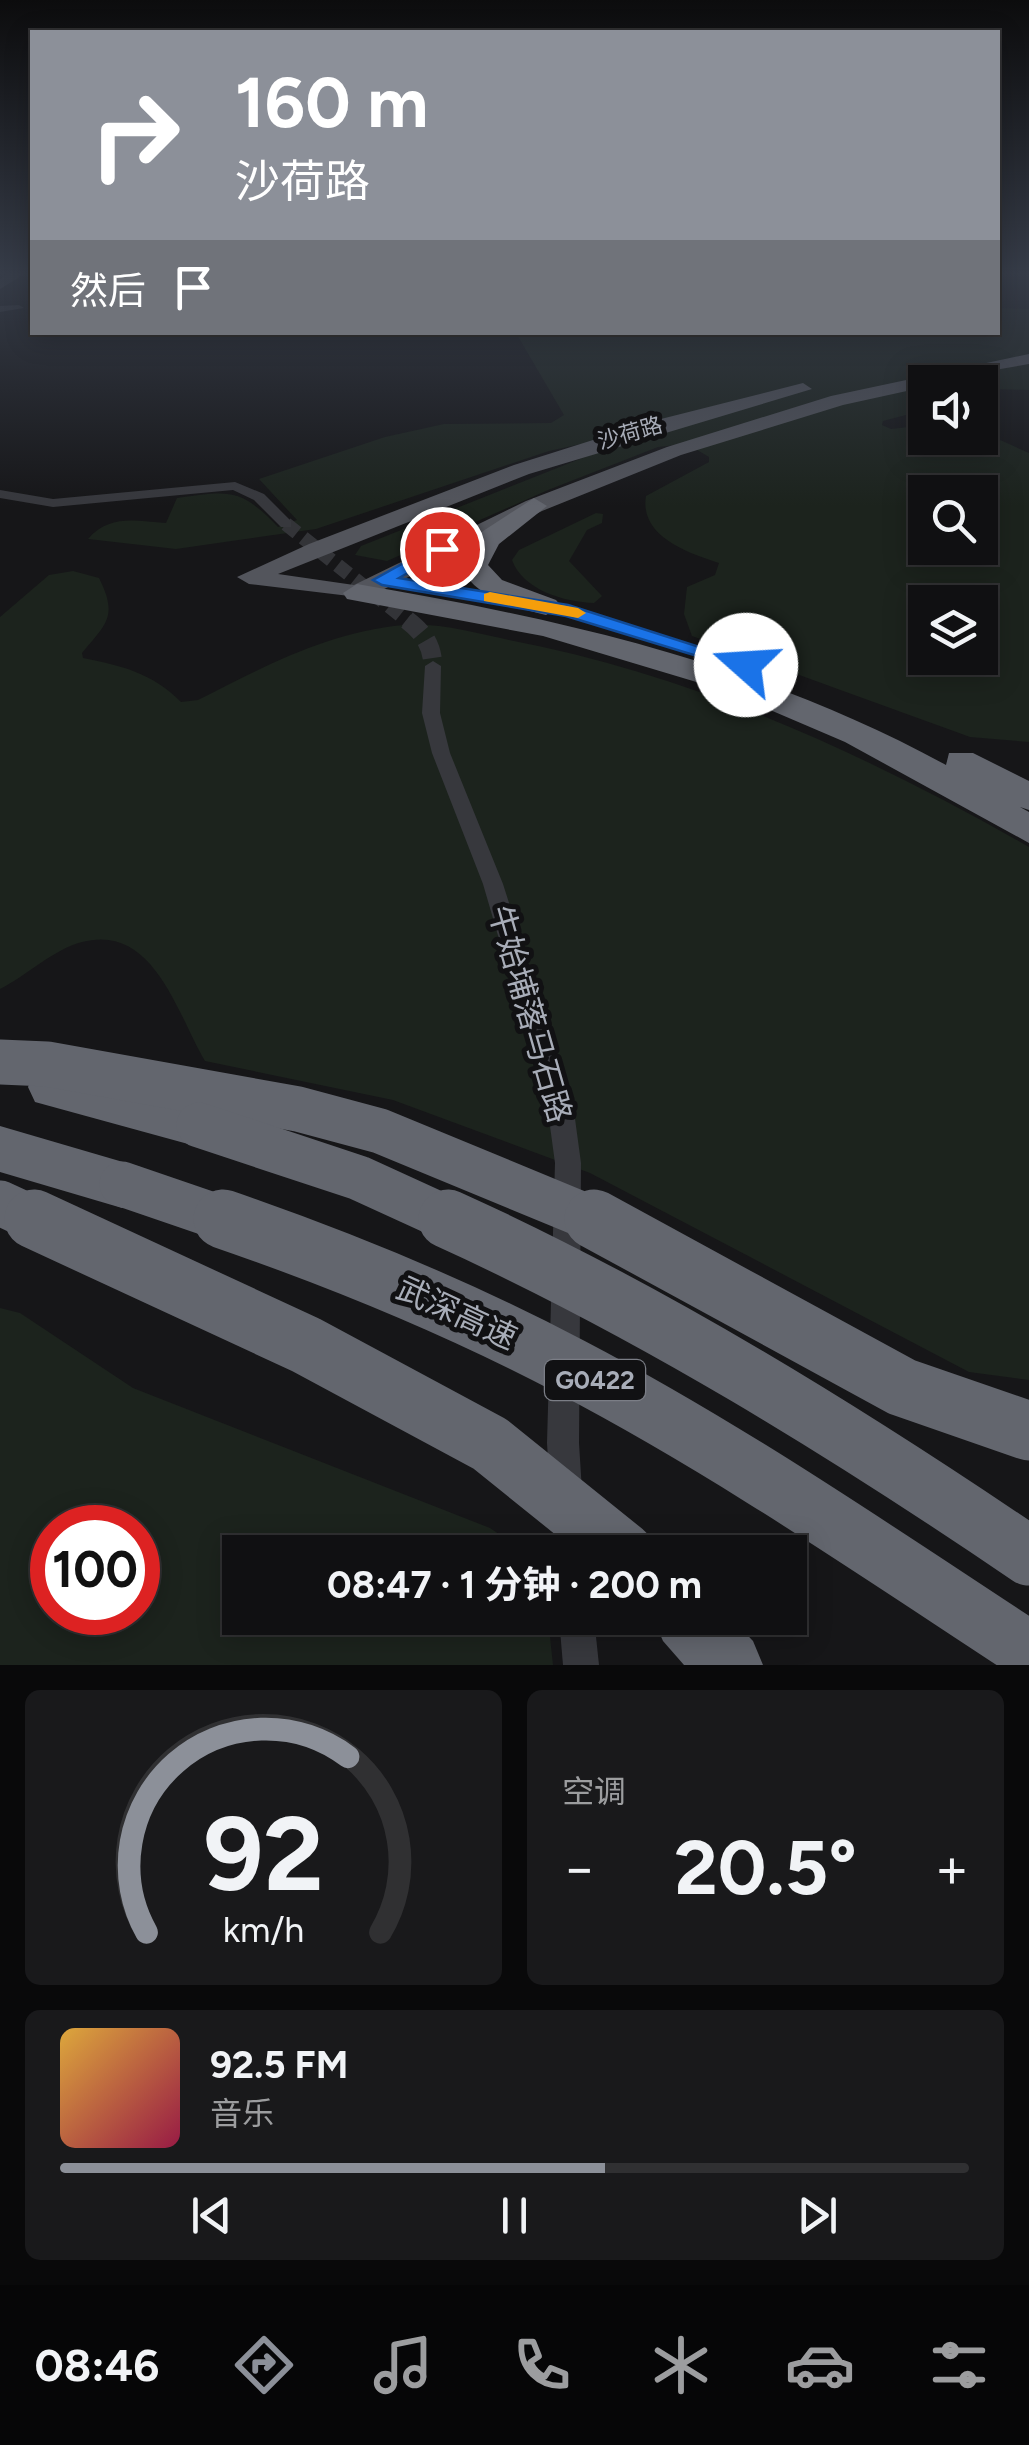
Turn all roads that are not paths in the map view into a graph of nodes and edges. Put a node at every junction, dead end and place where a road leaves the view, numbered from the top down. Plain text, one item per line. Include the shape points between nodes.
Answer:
1 (1029, 351) edge
2 (1029, 360) edge
3 (8, 496) edge
4 (534, 506) junction
5 (1, 514) edge
6 (286, 524) tunnel mouth
7 (277, 565) junction
8 (369, 586) junction
9 (558, 608) junction
10 (433, 666) tunnel mouth
11 (1029, 797) edge
12 (1029, 830) edge
13 (0, 1062) edge
14 (0, 1078) edge
15 (0, 1149) edge
16 (0, 1203) edge
17 (1029, 1431) edge
18 (570, 1535) edge
19 (603, 1535) edge
20 (1029, 1556) edge
21 (578, 1635) edge
22 (701, 1635) edge
23 (1029, 1651) edge
24 (581, 1665) edge
25 (728, 1665) edge

1 - 7 main road, 沙荷路 via 830,383 647,428 438,497
2 - 4 main road, 沙荷路 via 779,416
3 - 5 street
3 - 6 street via 54,503 235,486 260,497
4 - 8 main road, 沙荷路
4 - 9 highway via 502,536 495,566 519,589
7 - 8 main road
7 - 8 main road, 沙荷路 via 249,576
8 - 9 highway
8 - 12 highway via 546,627 733,682 919,766
9 - 11 highway via 775,675 897,727
10 - 18 street, 牛始埔落马石路 via 431,714 441,753 493,884 560,1104 568,1163 562,1443
13 - 17 highway, bridge via 47,1064 298,1109 380,1131 591,1218 902,1386
14 - 20 highway, G0422, bridge via 94,1094 360,1178 532,1257 885,1458
15 - 23 highway, 武深高速 / G0422, bridge via 346,1261 572,1367 792,1496
16 - 19 highway, bridge via 306,1345 490,1444
21 - 24 street
22 - 25 highway

